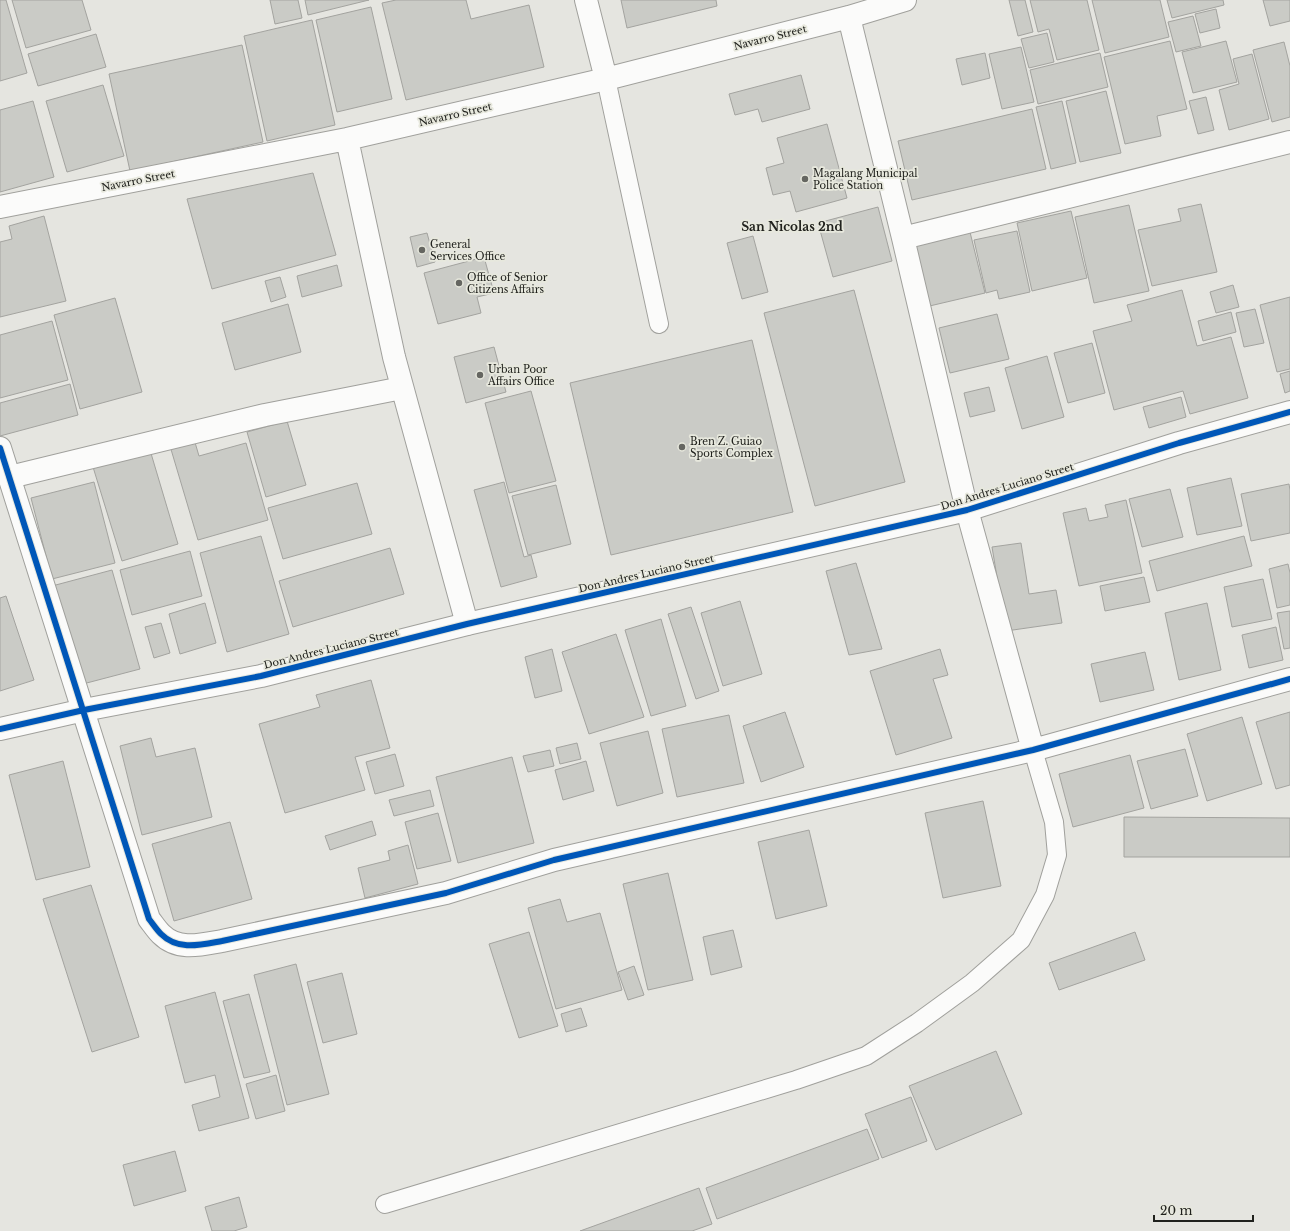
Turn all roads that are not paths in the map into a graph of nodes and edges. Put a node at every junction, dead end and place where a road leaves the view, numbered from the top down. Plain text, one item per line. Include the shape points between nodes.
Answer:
1 (586, 0) edge
2 (905, 0) edge
3 (849, 17) junction
4 (606, 79) junction
5 (347, 139) junction
6 (1290, 142) edge
7 (0, 207) edge
8 (903, 238) junction
9 (659, 324) dead end
10 (402, 388) junction
11 (1290, 412) edge
12 (0, 448) edge
13 (10, 477) junction
14 (967, 510) junction
15 (467, 624) junction
16 (1290, 679) edge
17 (84, 710) junction
18 (0, 729) edge
19 (1033, 750) junction
20 (385, 1204) dead end

1 - 4 street
2 - 3 street, Navarro Street
3 - 4 street, Navarro Street
3 - 8 street
4 - 5 street, Navarro Street
4 - 9 lane
5 - 7 street, Navarro Street
5 - 10 street
6 - 8 street
8 - 14 street
10 - 13 street via 265,415
10 - 15 street
11 - 14 street, Don Andres Luciano Street via 1179,443
12 - 13 street
13 - 17 street
14 - 15 street, Don Andres Luciano Street
14 - 19 street
15 - 17 street, Don Andres Luciano Street via 262,676
16 - 19 street
17 - 18 street, Don Andres Luciano Street
17 - 19 street via 149,919 161,935 179,945 222,941 446,893 554,860
19 - 20 lane via 1054,822 1057,854 1045,895 1021,940 972,983 923,1018 866,1056 796,1080

